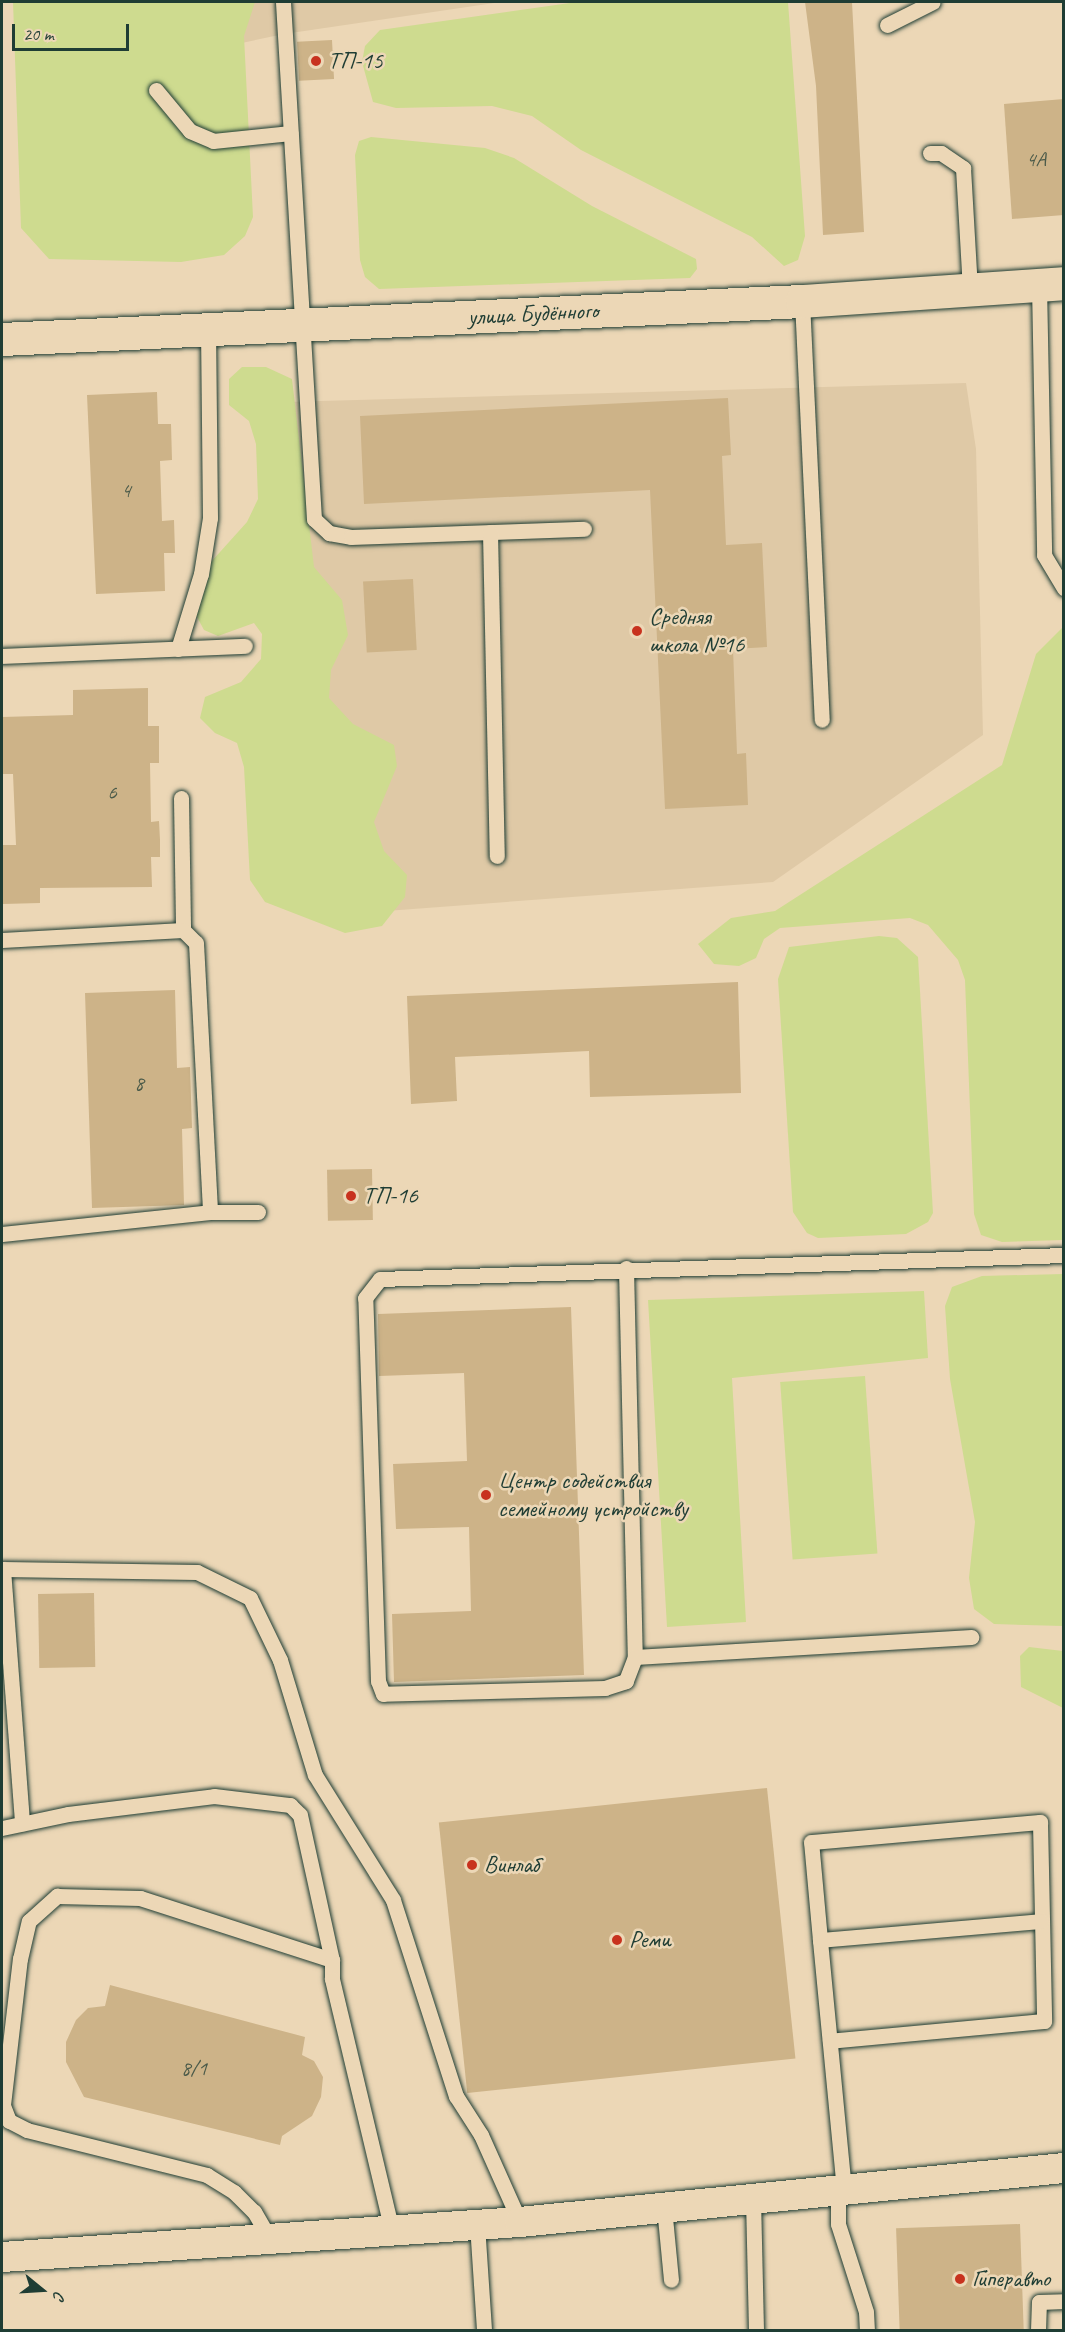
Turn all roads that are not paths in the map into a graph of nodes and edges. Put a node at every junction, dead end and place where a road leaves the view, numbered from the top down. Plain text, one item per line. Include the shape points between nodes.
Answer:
1 (284, 2) edge
2 (933, 2) edge
3 (887, 25) dead end
4 (156, 90) dead end
5 (291, 133) junction
6 (930, 153) dead end
7 (1051, 284) edge
8 (970, 289) junction
9 (802, 301) junction
10 (305, 324) junction
11 (208, 332) junction
12 (2, 339) edge
13 (584, 529) dead end
14 (490, 531) junction
15 (1064, 588) edge
16 (245, 646) dead end
17 (178, 649) junction
18 (2, 656) edge
19 (822, 720) dead end
20 (181, 798) dead end
21 (497, 855) dead end
22 (183, 930) junction
23 (2, 940) edge
24 (210, 1212) junction
25 (258, 1212) dead end
26 (2, 1234) edge
27 (1064, 1255) edge
28 (626, 1268) junction
29 (2, 1569) edge
30 (971, 1637) dead end
31 (635, 1657) junction
32 (22, 1823) junction
33 (2, 1827) edge
34 (1041, 1921) junction
35 (820, 1940) junction
36 (332, 1960) junction
37 (830, 2041) junction
38 (1064, 2168) edge
39 (841, 2190) junction
40 (753, 2198) junction
41 (664, 2206) junction
42 (520, 2222) junction
43 (477, 2224) junction
44 (392, 2231) junction
45 (271, 2241) junction
46 (2, 2257) edge
47 (671, 2280) dead end
48 (1064, 2301) edge
49 (484, 2331) edge
50 (756, 2331) edge
51 (867, 2331) edge
52 (1038, 2331) edge

1 - 5 lane
2 - 3 lane
4 - 5 lane via 190,131 213,141
5 - 10 lane
6 - 8 lane via 941,153 963,168
7 - 8 main road, улица Будённого
7 - 15 lane via 1044,555
8 - 9 main road, улица Будённого
9 - 10 main road, улица Будённого
9 - 19 lane
10 - 11 main road, улица Будённого
10 - 14 lane via 314,519 329,533 351,537
11 - 12 main road, улица Будённого
11 - 17 lane via 210,518 201,574
13 - 14 lane
14 - 21 lane
16 - 17 lane
17 - 18 lane
20 - 22 lane
22 - 23 lane
22 - 24 lane via 196,943 200,959
24 - 25 lane
24 - 26 lane
27 - 28 lane
28 - 31 lane
28 - 31 lane via 380,1279 365,1298 378,1681 383,1694 605,1688 626,1682
29 - 32 lane
29 - 42 lane via 197,1572 250,1598 280,1660 315,1774 393,1900 456,2096 481,2135
30 - 31 lane
32 - 33 lane
32 - 36 lane via 214,1797 290,1805 300,1815
34 - 35 lane
34 - 35 lane via 1040,1822 811,1842
34 - 37 lane via 1044,2020
35 - 37 lane
36 - 44 lane via 332,1979
36 - 45 lane via 140,1898 88,1893 57,1896 29,1921 20,1959 3,2104 9,2121 27,2130 207,2175 234,2192 254,2212
37 - 39 lane
38 - 39 street
39 - 40 street
39 - 51 lane via 838,2224 866,2312
40 - 41 street
40 - 50 lane
41 - 42 street
41 - 47 lane
42 - 43 street
43 - 44 street
43 - 49 lane
44 - 45 street
45 - 46 street
48 - 52 lane via 1039,2302

